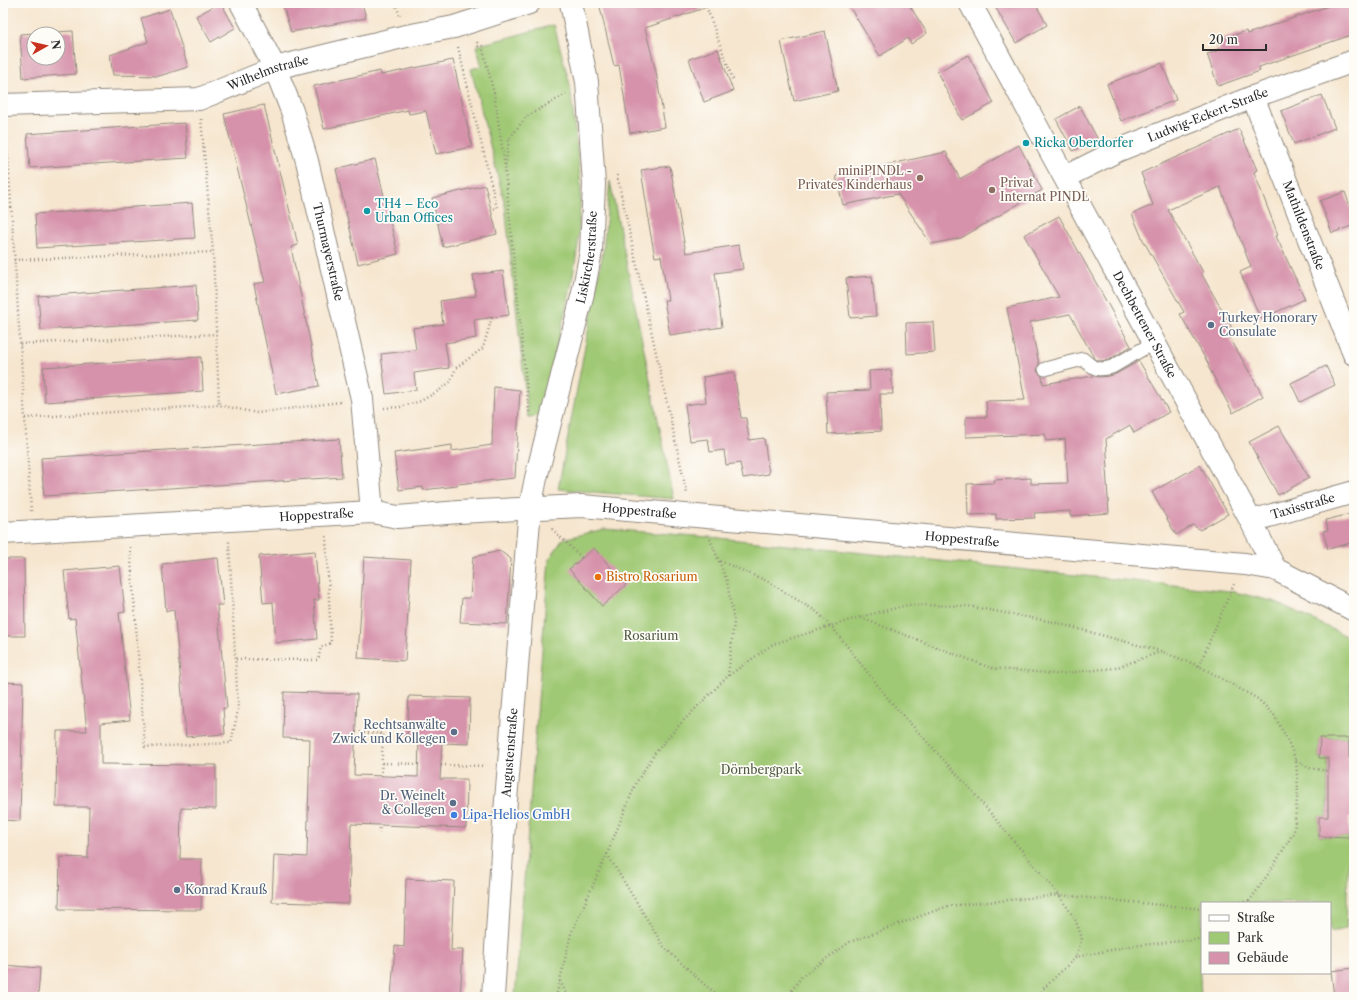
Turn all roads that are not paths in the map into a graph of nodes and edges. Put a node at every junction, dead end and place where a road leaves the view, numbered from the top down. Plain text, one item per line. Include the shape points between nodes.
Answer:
1 (241, 3) edge
2 (529, 3) edge
3 (571, 3) edge
4 (970, 3) edge
5 (1354, 61) edge
6 (275, 68) junction
7 (1253, 97) junction
8 (4, 105) edge
9 (1065, 177) junction
10 (1154, 343) junction
11 (1354, 354) edge
12 (1045, 369) dead end
13 (1354, 492) edge
14 (530, 508) junction
15 (372, 512) junction
16 (1251, 521) junction
17 (3, 533) edge
18 (1275, 569) junction
19 (1354, 610) edge
20 (493, 997) edge

1 - 6 street, Thurmayerstraße
2 - 6 street, Wilhelmstraße via 462,25
3 - 14 street, Liskircherstraße via 587,82 594,184 591,251
4 - 9 street, Dechbettener Straße
5 - 7 street, Ludwig-Eckert-Straße
6 - 8 street, Wilhelmstraße via 199,98
6 - 15 street, Thurmayerstraße via 292,111 307,162 363,404
7 - 9 street, Ludwig-Eckert-Straße via 1119,150
7 - 11 street, Mathildenstraße
9 - 10 street, Dechbettener Straße
10 - 12 lane via 1104,369 1097,369 1083,359
10 - 16 street, Dechbettener Straße
13 - 16 street, Taxisstraße
14 - 15 street, Hoppestraße via 398,517
14 - 18 street, Hoppestraße via 582,506 1245,564
14 - 20 street, Augustenstraße via 502,845
15 - 17 street, Hoppestraße
16 - 18 street, Dechbettener Straße
18 - 19 street

